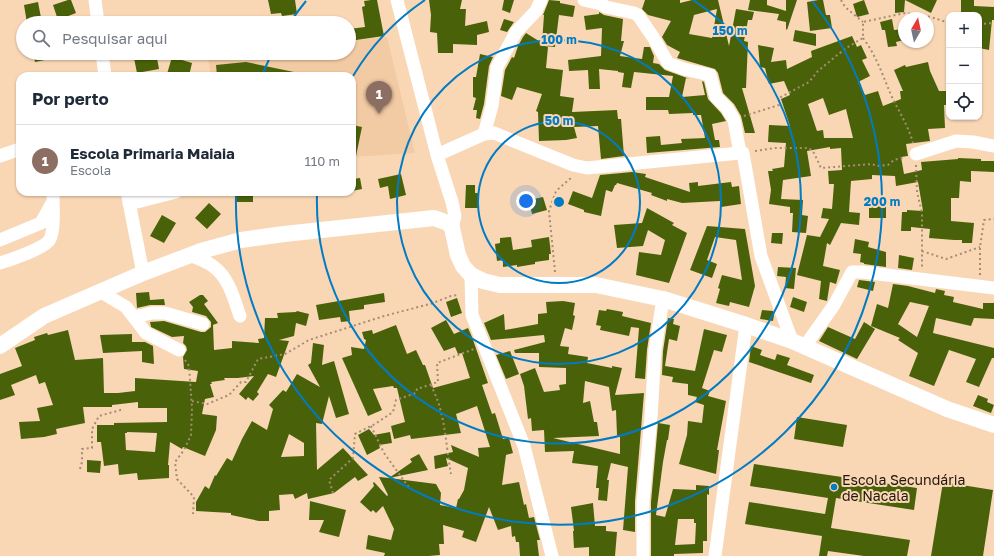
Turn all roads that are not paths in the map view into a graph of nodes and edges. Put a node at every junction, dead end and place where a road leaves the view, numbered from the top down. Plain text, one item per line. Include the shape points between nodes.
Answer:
1 (95, 0) edge
2 (397, 0) edge
3 (541, 0) edge
4 (584, 0) edge
5 (97, 16) edge
6 (103, 60) edge
7 (105, 72) edge
8 (484, 134) junction
9 (994, 146) edge
10 (16, 150) edge
11 (742, 153) junction
12 (916, 154) road end
13 (437, 155) junction
14 (0, 156) edge
15 (144, 196) edge
16 (53, 197) edge
17 (128, 198) edge
18 (452, 228) junction
19 (0, 240) edge
20 (189, 255) junction
21 (0, 263) edge
22 (143, 273) junction
23 (471, 274) junction
24 (994, 288) edge
25 (101, 292) junction
26 (662, 299) junction
27 (240, 316) dead end
28 (134, 317) junction
29 (203, 324) dead end
30 (746, 325) junction
31 (798, 344) junction
32 (0, 346) edge
33 (179, 350) road end
34 (994, 425) edge
35 (552, 556) edge
36 (644, 556) edge
37 (715, 556) edge

1 - 5 street
2 - 13 street
3 - 8 street via 536,11 516,32 497,67 492,106
4 - 11 street via 638,16 668,63 710,75 716,97 734,120
6 - 7 street
8 - 11 street via 494,133 507,137 587,168
8 - 13 street
9 - 12 street via 956,141
10 - 14 street
11 - 31 street via 761,256
13 - 18 street via 455,216
15 - 17 street
16 - 19 street via 41,223
16 - 21 street via 52,234 48,242
17 - 22 street
18 - 20 street via 448,223 434,218 241,240
18 - 23 street via 458,255 463,266
20 - 22 street
20 - 27 street via 213,266 223,275
22 - 25 street
23 - 26 street via 500,285 596,285
23 - 35 street via 472,315 524,446
24 - 31 street via 852,272 834,305
25 - 28 street via 126,307
25 - 32 street via 44,316
26 - 30 street
26 - 36 street via 655,350 643,502
28 - 29 street via 165,313
28 - 33 street via 146,333
30 - 31 street
30 - 37 street
31 - 34 street via 947,409

